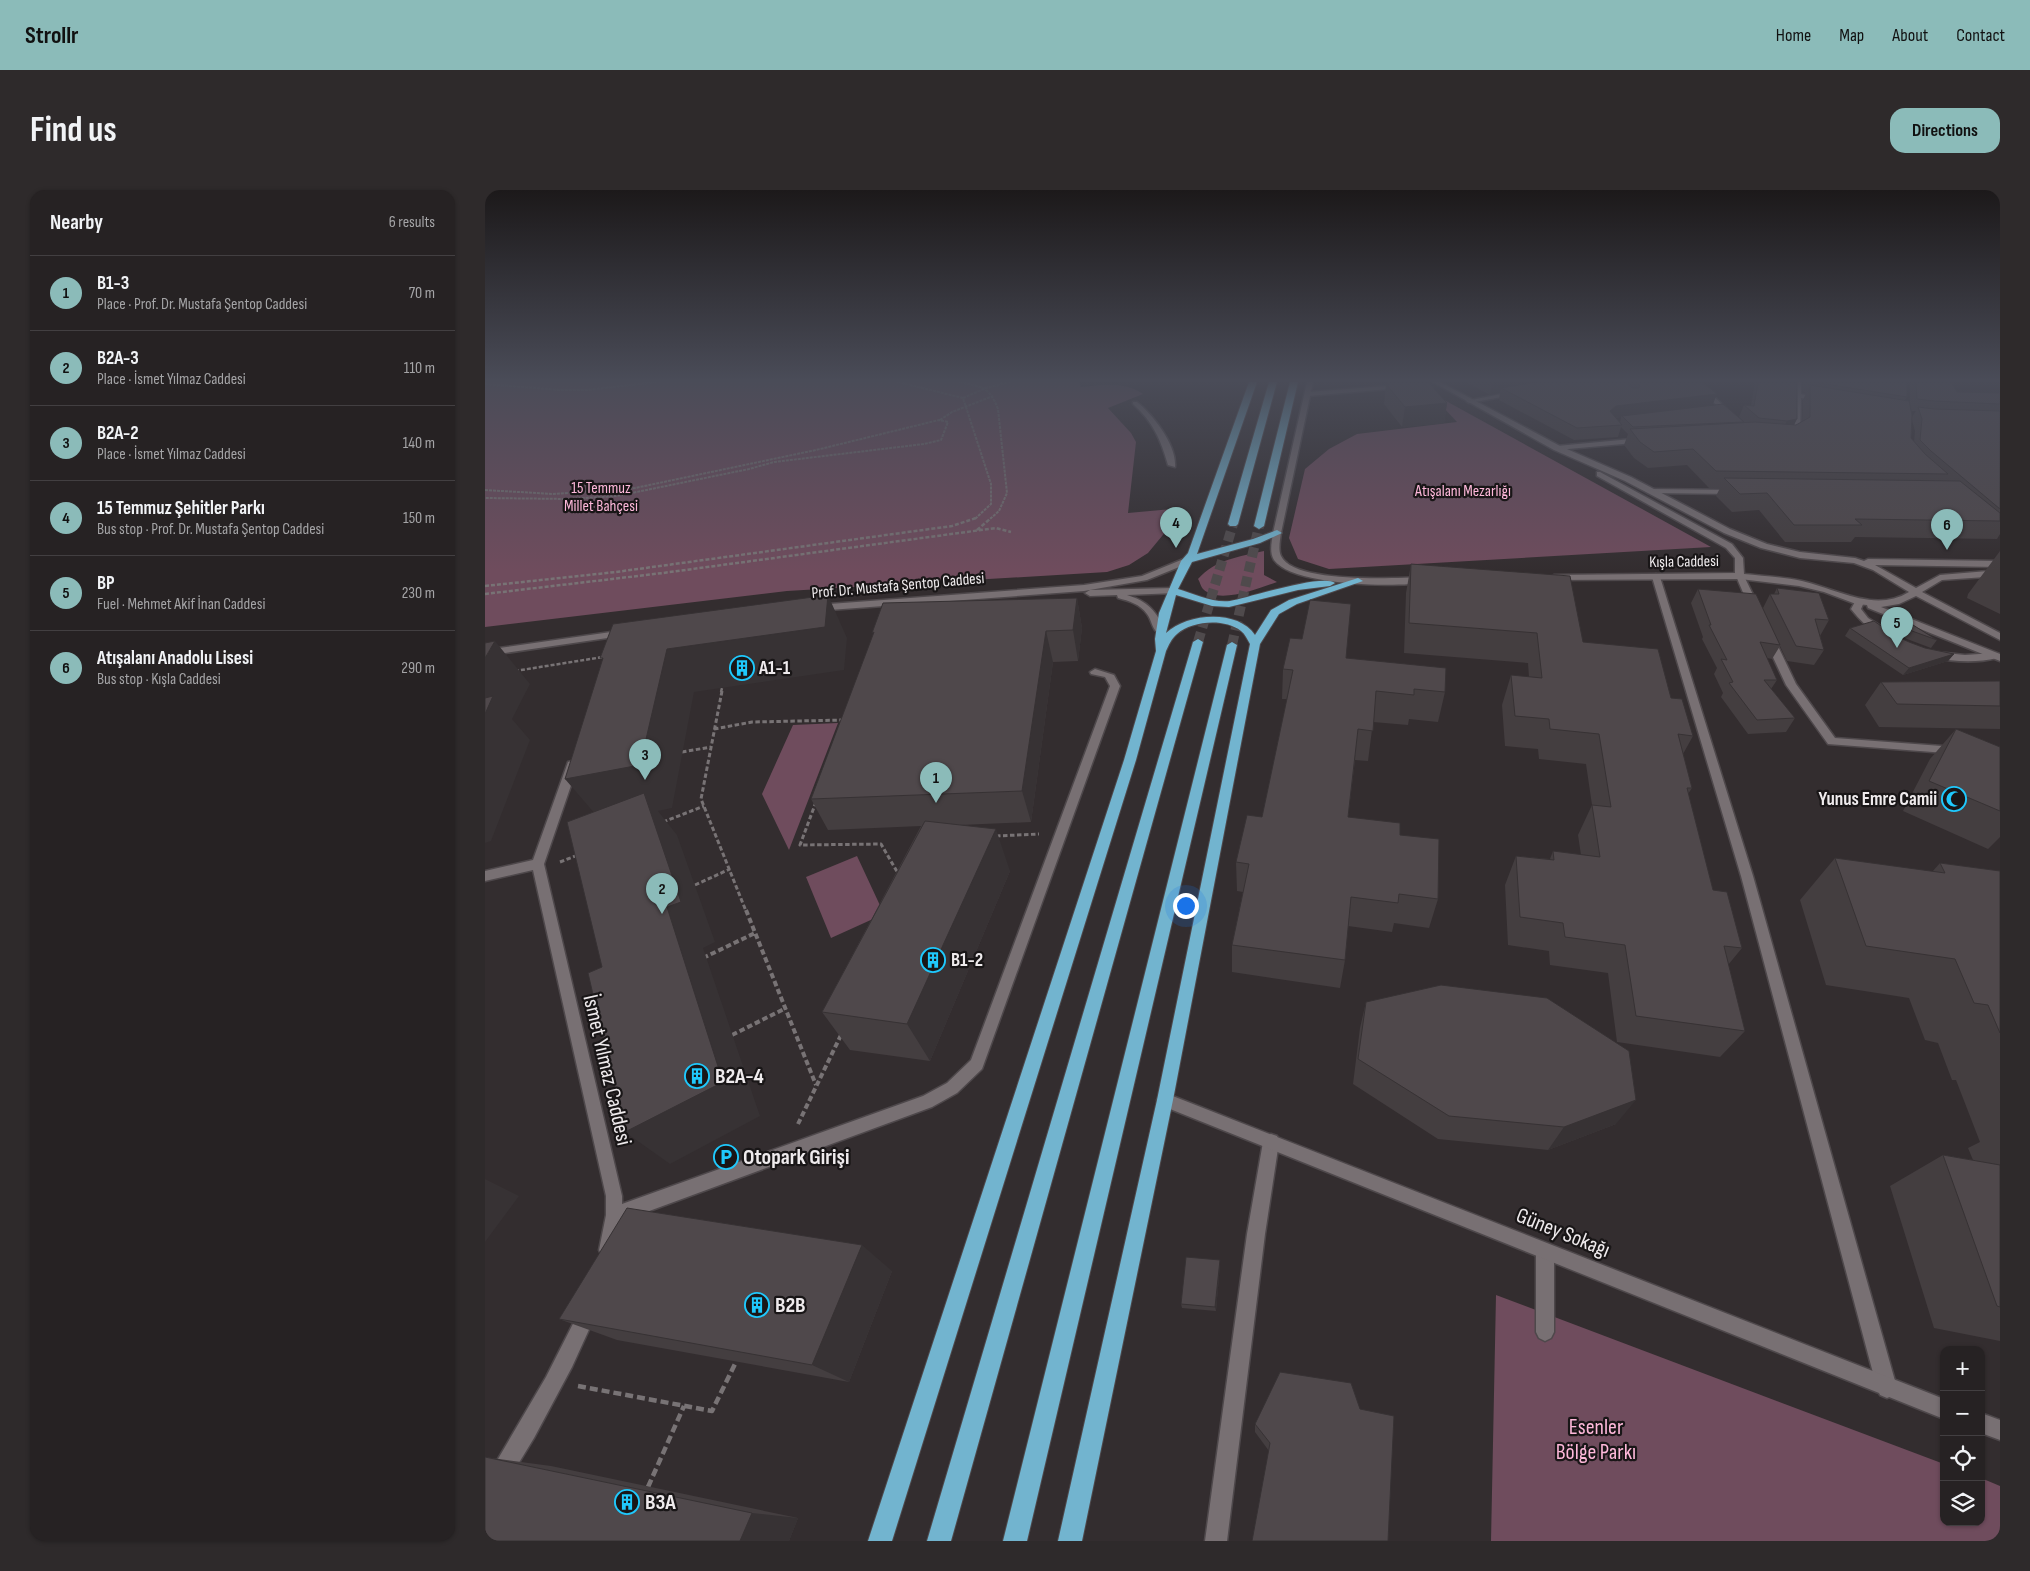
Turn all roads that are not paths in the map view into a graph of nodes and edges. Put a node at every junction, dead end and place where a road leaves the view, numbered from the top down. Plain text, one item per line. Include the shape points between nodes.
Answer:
1 (1166, 445) edge
2 (1231, 445) edge
3 (1255, 445) edge
4 (1279, 445) edge
5 (1297, 445) edge
6 (1551, 445) edge
7 (1577, 445) edge
8 (1557, 448) junction
9 (1172, 466) dead end
10 (1651, 491) junction
11 (1741, 492) edge
12 (1233, 524) tunnel mouth
13 (1259, 526) tunnel mouth
14 (1277, 533) junction
15 (1186, 561) junction
16 (1855, 561) junction
17 (2000, 564) edge
18 (2000, 573) edge
19 (1740, 576) junction
20 (1656, 577) junction
21 (1541, 578) edge
22 (1435, 580) edge
23 (1358, 581) junction
24 (1047, 591) junction
25 (1173, 591) junction
26 (1916, 592) junction
27 (1111, 594) junction
28 (1859, 602) junction
29 (807, 609) edge
30 (634, 631) edge
31 (1160, 631) junction
32 (615, 634) junction
33 (2000, 637) edge
34 (1894, 638) edge
35 (1198, 642) tunnel mouth
36 (1255, 644) junction
37 (1232, 645) tunnel mouth
38 (1161, 651) junction
39 (1923, 651) edge
40 (485, 654) edge
41 (608, 656) edge
42 (1997, 657) edge
43 (1095, 672) dead end
44 (1970, 752) edge
45 (575, 753) edge
46 (539, 867) junction
47 (485, 876) edge
48 (1165, 1100) junction
49 (1271, 1142) junction
50 (614, 1215) junction
51 (1545, 1252) junction
52 (604, 1267) edge
53 (592, 1302) edge
54 (1545, 1332) dead end
55 (1887, 1388) junction
56 (1940, 1408) edge
57 (1985, 1424) edge
58 (2000, 1430) edge
59 (485, 1500) edge
60 (880, 1541) edge
61 (939, 1541) edge
62 (1015, 1541) edge
63 (1070, 1541) edge
64 (1216, 1541) edge

1 - 9 street
2 - 15 highway via 1193,552
3 - 12 highway
4 - 13 highway
5 - 14 street
6 - 8 street
7 - 8 street
8 - 10 street
8 - 19 street via 1587,468 1729,546 1739,558
10 - 11 street
10 - 16 street via 1727,531 1764,546 1800,556
14 - 15 highway
14 - 23 street via 1275,550 1279,560 1291,570 1323,579
15 - 24 street via 1144,578
15 - 25 highway
16 - 17 street
16 - 26 street via 1876,568
18 - 26 street, Kışla Caddesi via 1940,578
19 - 20 street, Kışla Caddesi
19 - 28 street, Kışla Caddesi via 1799,583
19 - 44 street via 1791,686 1832,741
20 - 21 street, Kışla Caddesi
20 - 55 street via 1747,876
22 - 23 street
23 - 25 highway via 1298,587 1229,604 1212,603
23 - 36 highway via 1293,602 1275,612
24 - 27 street
24 - 29 street, Prof. Dr. Mustafa Şentop Caddesi
25 - 27 street
25 - 31 highway
26 - 28 street, Kışla Caddesi via 1896,602
26 - 33 street
27 - 31 street via 1144,605 1154,616
28 - 34 street via 1856,609 1865,620
28 - 42 street
30 - 32 street
31 - 38 highway
32 - 40 street
32 - 41 street
35 - 61 highway
36 - 38 highway via 1246,629 1237,624 1212,620 1194,622 1177,629 1168,637
36 - 48 highway
37 - 62 highway
38 - 60 highway via 1130,760
39 - 42 street via 1956,658
43 - 50 street via 1108,674 1114,679 1115,686 977,1064 952,1088 927,1102
45 - 46 street
46 - 47 street
46 - 50 street, İsmet Yılmaz Caddesi via 614,1196
48 - 49 street, Güney Sokağı
48 - 63 highway
49 - 51 street, Güney Sokağı
49 - 64 street
50 - 52 street, İsmet Yılmaz Caddesi
51 - 54 street
51 - 55 street, Güney Sokağı
53 - 59 street via 521,1442
55 - 56 street, Güney Sokağı
57 - 58 street

